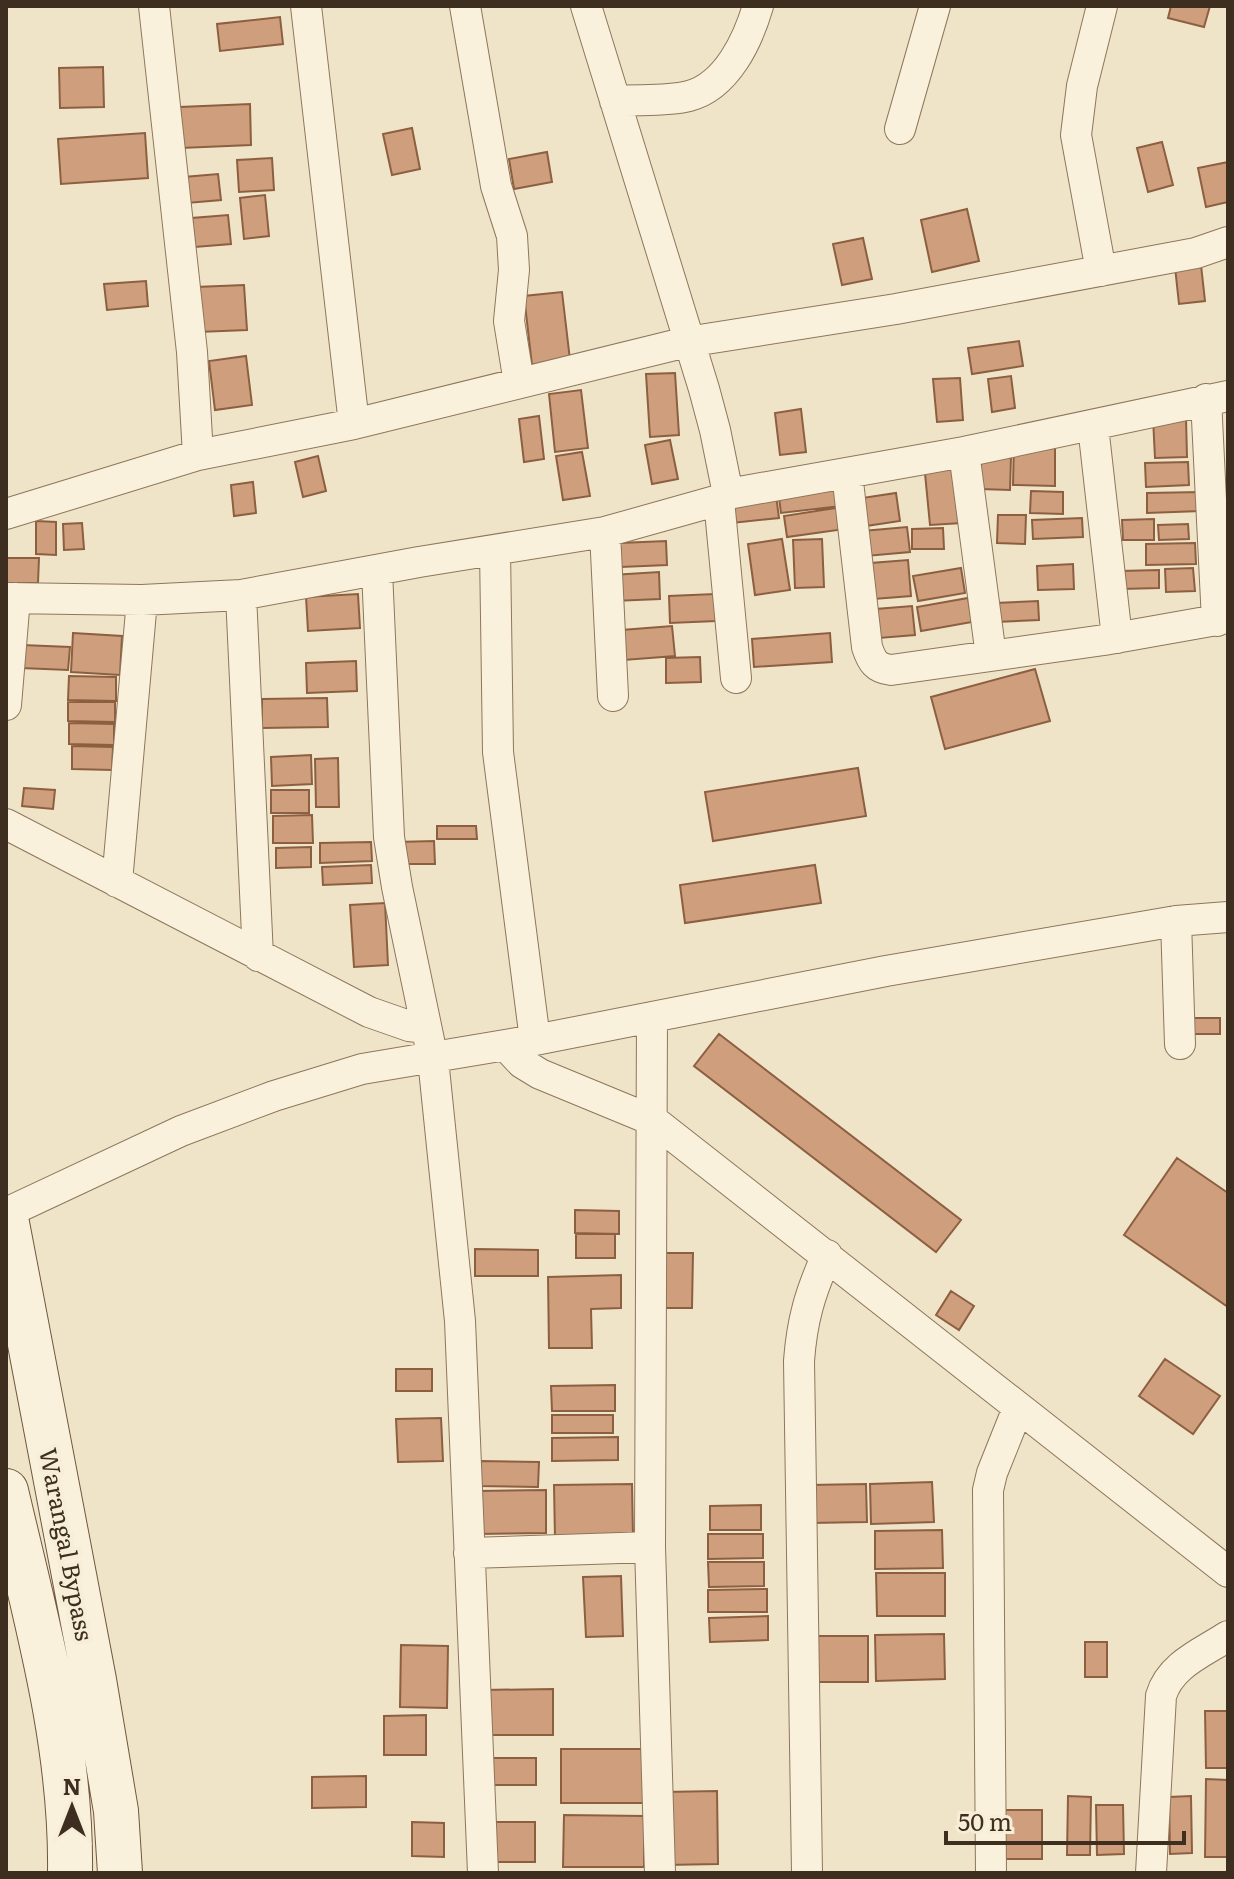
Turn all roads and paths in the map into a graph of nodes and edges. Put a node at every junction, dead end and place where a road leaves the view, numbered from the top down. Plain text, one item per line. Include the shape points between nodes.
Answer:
1 (154, 6) edge
2 (306, 6) edge
3 (465, 6) edge
4 (758, 6) edge
5 (935, 6) edge
6 (1102, 6) edge
7 (588, 8) edge
8 (615, 101) junction
9 (900, 129) dead end
10 (1228, 242) edge
11 (1101, 271) junction
12 (687, 342) junction
13 (519, 383) junction
14 (1217, 398) edge
15 (354, 424) junction
16 (1093, 426) junction
17 (964, 452) junction
18 (198, 455) junction
19 (847, 473) junction
20 (724, 497) junction
21 (6, 514) edge
22 (605, 532) junction
23 (495, 550) junction
24 (377, 571) junction
25 (241, 595) junction
26 (11, 598) edge
27 (142, 600) junction
28 (1223, 620) edge
29 (1117, 638) junction
30 (991, 656) junction
31 (736, 678) dead end
32 (613, 696) dead end
33 (6, 705) edge
34 (6, 824) edge
35 (117, 882) junction
36 (1228, 917) edge
37 (1176, 921) junction
38 (258, 956) junction
39 (652, 1017) junction
40 (426, 1028) junction
41 (520, 1043) junction
42 (1180, 1044) dead end
43 (433, 1059) junction
44 (654, 1121) junction
45 (6, 1215) edge
46 (827, 1255) junction
47 (1018, 1408) junction
48 (6, 1491) edge
49 (650, 1547) junction
50 (469, 1553) junction
51 (1228, 1572) edge
52 (1228, 1636) edge
53 (70, 1873) edge
54 (120, 1873) edge
55 (483, 1873) edge
56 (660, 1873) edge
57 (807, 1873) edge
58 (991, 1873) edge
59 (1151, 1873) edge

1 - 18 street via 192,352
2 - 15 street
3 - 13 street via 496,186 512,236 509,321
4 - 8 street via 723,75 708,88 689,96
5 - 9 street
6 - 11 street via 1076,135
7 - 8 street
8 - 12 street
10 - 11 street
11 - 12 street
12 - 13 street
12 - 20 street via 715,430
13 - 15 street
14 - 16 street
14 - 28 street
15 - 18 street
16 - 17 street
16 - 29 street
17 - 19 street
17 - 30 street
18 - 21 street
19 - 20 street
19 - 30 street via 871,660 891,670
20 - 22 street
20 - 31 street
22 - 23 street
22 - 32 street
23 - 24 street
23 - 41 street via 498,752
24 - 25 street
24 - 40 street via 389,837
25 - 27 street
25 - 38 street
26 - 27 street
26 - 33 street
27 - 35 street
28 - 29 street
29 - 30 street
34 - 35 street
35 - 38 street
36 - 37 street
37 - 39 street
37 - 42 street
38 - 40 street via 369,1012
39 - 41 street
39 - 44 street
40 - 43 street
41 - 43 street
41 - 44 street via 522,1063 540,1074
43 - 45 street via 362,1069 274,1096 181,1131
43 - 50 street via 460,1321
44 - 46 street
44 - 49 street
45 - 54 main road, Warangal Bypass via 94,1680 116,1811
46 - 47 street
46 - 57 street via 801,1325 799,1361
47 - 51 street
47 - 58 street via 988,1490
48 - 53 main road, Warangal Bypass via 54,1701
49 - 50 street
49 - 56 street
50 - 55 street
52 - 59 street via 1166,1680

